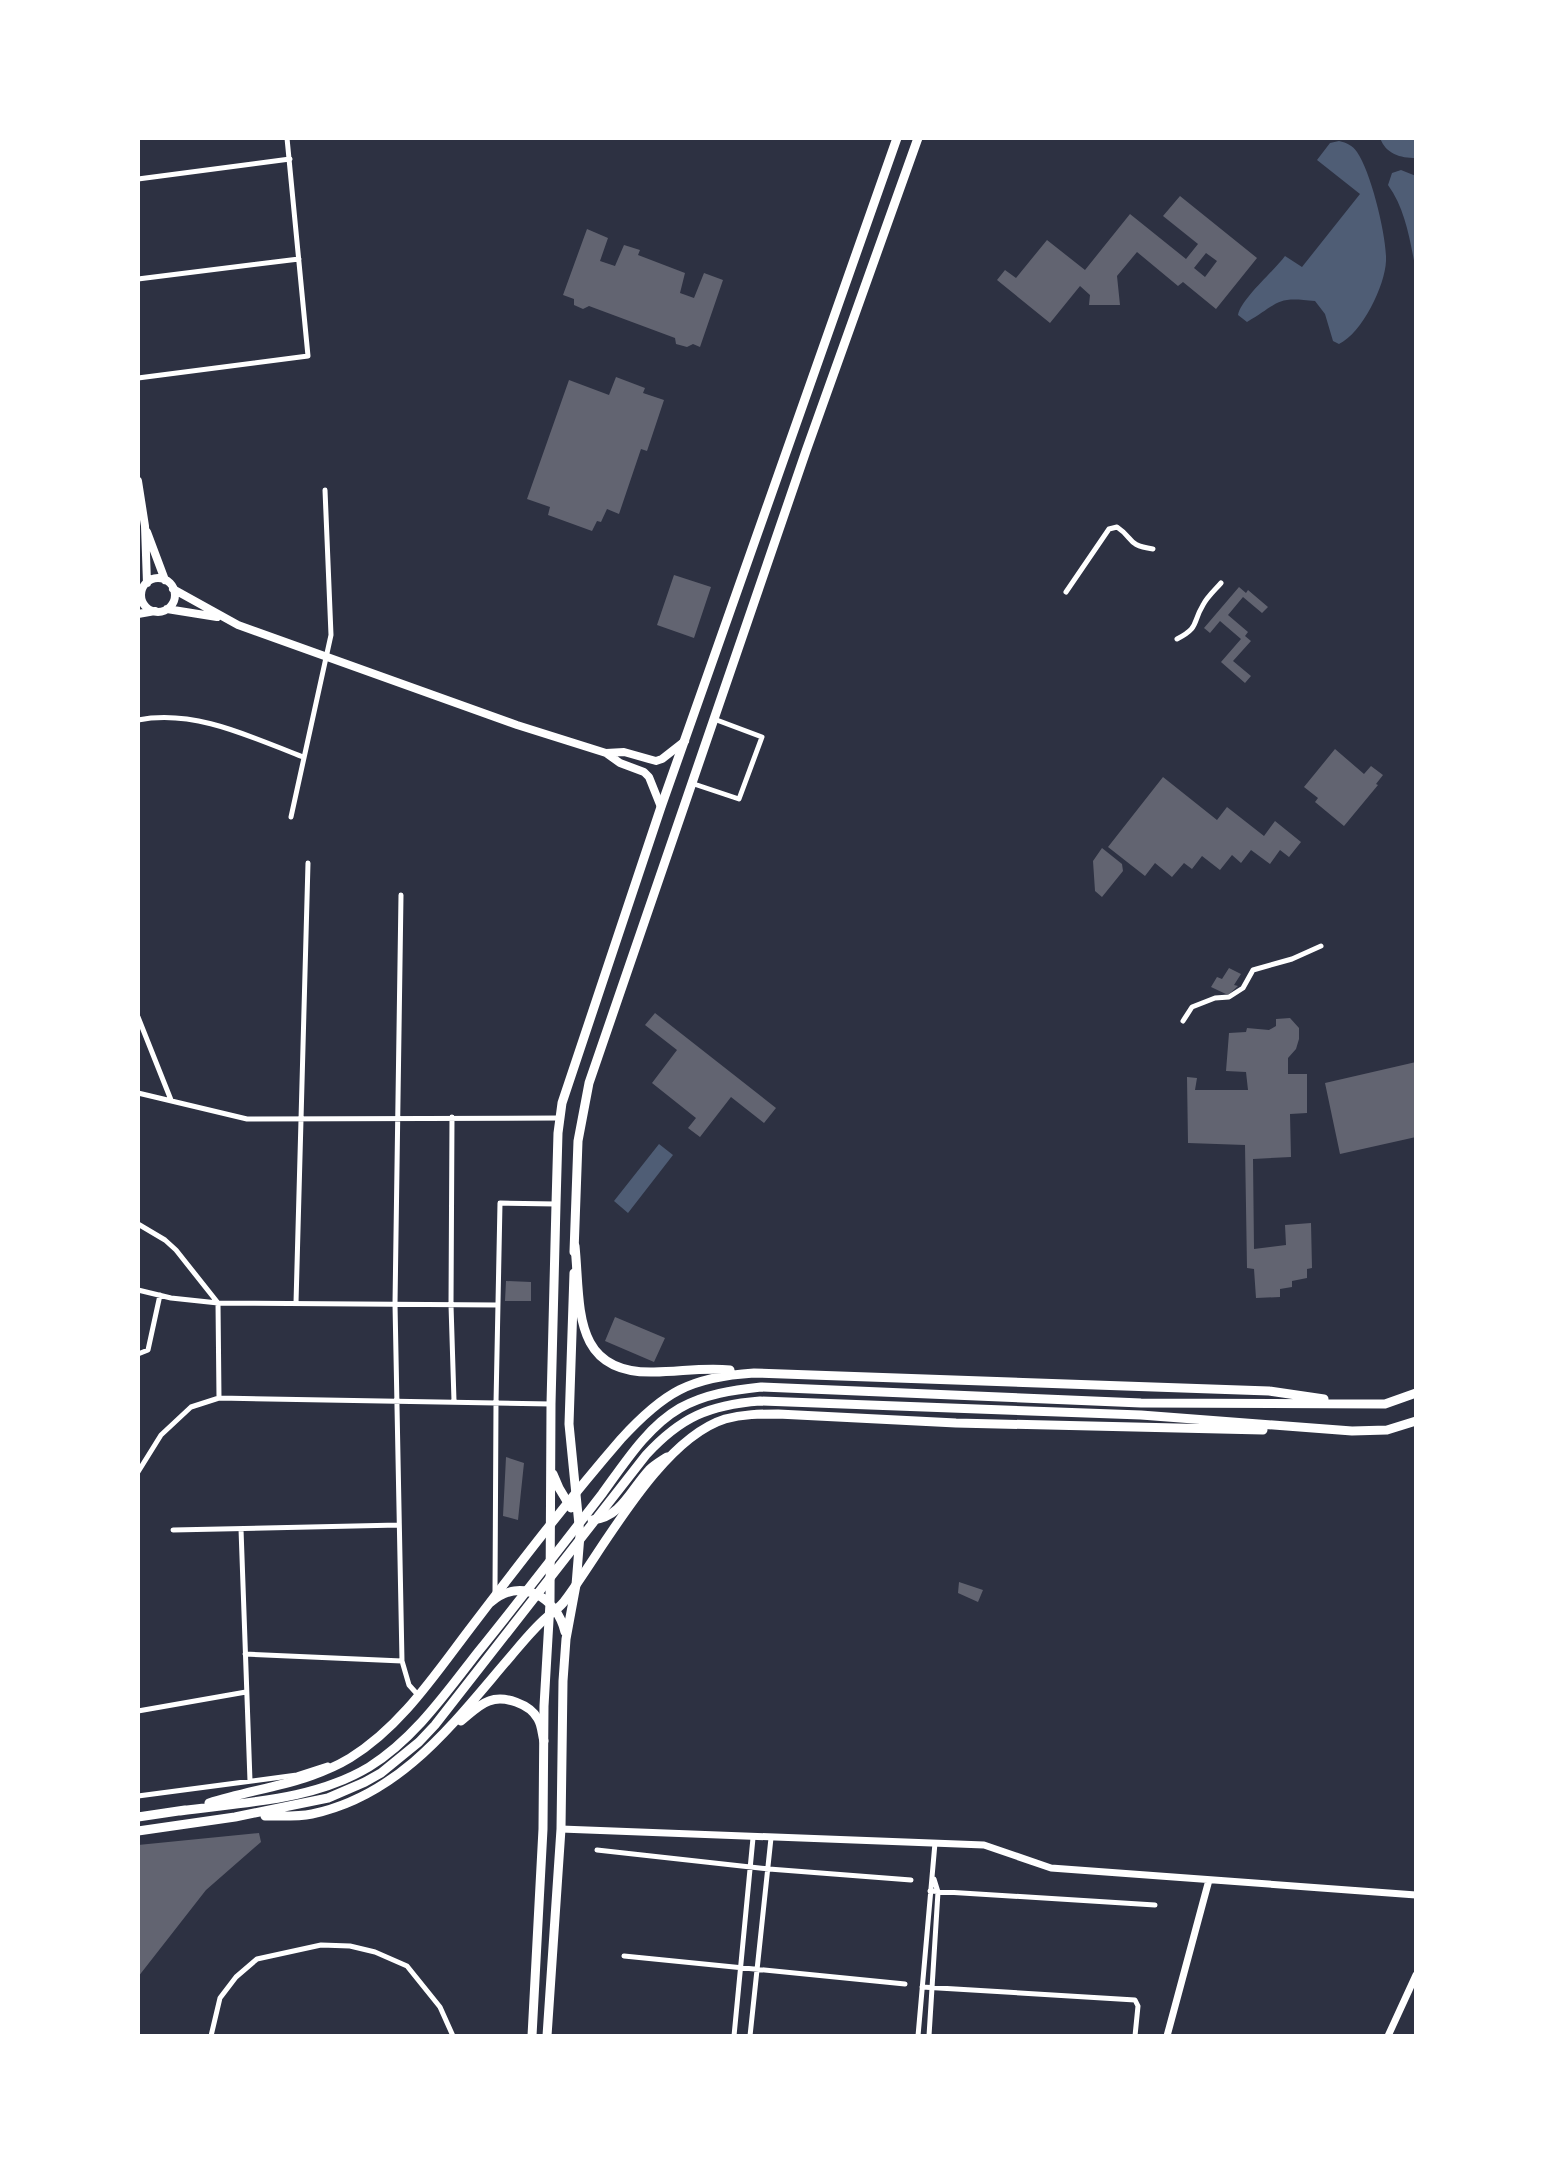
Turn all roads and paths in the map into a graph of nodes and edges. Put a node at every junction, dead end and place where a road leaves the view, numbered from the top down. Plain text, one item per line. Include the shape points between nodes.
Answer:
1 (287, 138) edge
2 (897, 138) edge
3 (918, 138) edge
4 (290, 159) junction
5 (138, 179) edge
6 (858, 249) junction
7 (874, 256) junction
8 (299, 259) junction
9 (138, 279) edge
10 (138, 377) edge
11 (138, 481) edge
12 (325, 490) dead end
13 (145, 526) junction
14 (1153, 549) dead end
15 (165, 580) junction
16 (1221, 583) dead end
17 (142, 588) edge
18 (173, 589) junction
19 (1066, 592) dead end
20 (167, 610) junction
21 (155, 611) junction
22 (138, 614) edge
23 (223, 618) junction
24 (1177, 639) dead end
25 (326, 657) junction
26 (714, 719) junction
27 (138, 720) edge
28 (685, 741) junction
29 (606, 752) junction
30 (303, 757) junction
31 (691, 783) junction
32 (661, 807) junction
33 (291, 817) dead end
34 (308, 863) dead end
35 (401, 895) dead end
36 (1321, 946) dead end
37 (138, 1017) edge
38 (1183, 1021) dead end
39 (138, 1093) edge
40 (172, 1100) junction
41 (301, 1117) junction
42 (397, 1117) junction
43 (452, 1117) junction
44 (559, 1118) junction
45 (555, 1204) junction
46 (138, 1224) edge
47 (575, 1246) junction
48 (138, 1290) edge
49 (160, 1295) junction
50 (218, 1303) junction
51 (296, 1303) junction
52 (396, 1304) junction
53 (451, 1305) junction
54 (497, 1305) junction
55 (138, 1354) edge
56 (748, 1373) junction
57 (1416, 1393) edge
58 (219, 1398) junction
59 (397, 1401) junction
60 (454, 1401) junction
61 (496, 1403) junction
62 (1353, 1403) junction
63 (551, 1404) junction
64 (1416, 1421) edge
65 (1352, 1431) junction
66 (674, 1452) junction
67 (550, 1466) junction
68 (138, 1472) edge
69 (576, 1493) junction
70 (568, 1504) junction
71 (578, 1515) junction
72 (399, 1525) junction
73 (551, 1527) junction
74 (241, 1529) junction
75 (173, 1530) dead end
76 (576, 1585) junction
77 (495, 1597) junction
78 (488, 1606) junction
79 (552, 1610) junction
80 (566, 1639) junction
81 (245, 1654) junction
82 (402, 1661) junction
83 (246, 1692) junction
84 (419, 1696) junction
85 (138, 1711) edge
86 (544, 1741) junction
87 (437, 1742) junction
88 (350, 1758) junction
89 (250, 1781) junction
90 (138, 1796) edge
91 (180, 1811) junction
92 (235, 1817) junction
93 (138, 1818) edge
94 (561, 1829) junction
95 (138, 1831) edge
96 (753, 1838) junction
97 (771, 1838) junction
98 (935, 1843) junction
99 (597, 1850) dead end
100 (752, 1867) junction
101 (769, 1869) junction
102 (934, 1876) junction
103 (911, 1880) dead end
104 (1209, 1880) junction
105 (930, 1891) junction
106 (938, 1892) junction
107 (1416, 1895) edge
108 (1155, 1905) dead end
109 (624, 1956) dead end
110 (742, 1967) junction
111 (758, 1968) junction
112 (1416, 1975) edge
113 (905, 1984) dead end
114 (922, 1987) junction
115 (931, 1988) junction
116 (211, 2036) edge
117 (453, 2036) edge
118 (532, 2036) edge
119 (547, 2036) edge
120 (734, 2036) edge
121 (750, 2036) edge
122 (918, 2036) edge
123 (929, 2036) edge
124 (1135, 2036) edge
125 (1167, 2036) edge
126 (1388, 2036) edge

1 - 4 street
2 - 6 main road
3 - 7 main road
4 - 5 street
4 - 8 street
6 - 7 main road
6 - 28 main road
7 - 26 main road
8 - 9 street
8 - 10 street via 308,356
11 - 13 main road
12 - 25 street via 331,635
13 - 15 main road
13 - 17 main road
14 - 19 street via 1139,547 1117,527 1109,529
15 - 17 main road via 154,579
15 - 18 main road
16 - 24 street via 1201,607 1196,625
17 - 21 main road via 144,603
18 - 20 main road via 173,604
18 - 23 main road
20 - 21 main road
20 - 23 main road
21 - 22 main road
23 - 25 main road
25 - 29 main road
25 - 30 street
26 - 31 main road
26 - 31 street via 762,737 738,799
27 - 30 street via 158,716 211,722
28 - 29 main road via 656,761
28 - 32 main road
29 - 32 main road via 649,777
30 - 33 street
31 - 47 main road via 583,1106
32 - 44 main road
34 - 41 street
35 - 42 street
36 - 38 street via 1252,970 1243,988 1229,997 1192,1007
37 - 40 street
39 - 40 street
40 - 41 street via 247,1119
41 - 42 street
41 - 51 street
42 - 43 street
42 - 52 street
43 - 44 street
43 - 53 street
44 - 45 main road
45 - 54 street via 500,1203
45 - 63 main road
46 - 50 street via 176,1250
47 - 56 main road via 582,1326 601,1358 635,1372 716,1368
47 - 69 main road via 569,1424
48 - 49 street
49 - 50 street
49 - 55 street via 148,1350
50 - 51 street
50 - 58 street
51 - 52 street
52 - 53 street
52 - 59 street
53 - 54 street
53 - 60 street
54 - 61 street
56 - 62 main road via 1269,1391
56 - 69 main road via 694,1382 666,1396 634,1424
57 - 62 main road via 1385,1404
58 - 59 street
58 - 68 street via 191,1407 161,1435
59 - 60 street
59 - 72 street
60 - 61 street
61 - 63 street
61 - 77 street
62 - 91 main road via 1141,1403 761,1387 704,1397 679,1409 636,1448 509,1613 399,1745 341,1782 308,1793
63 - 67 main road
64 - 65 main road via 1387,1430
65 - 66 main road via 751,1413 699,1432
65 - 92 main road via 1141,1415 760,1401 706,1410 685,1420 646,1455 419,1742 382,1773 328,1798
66 - 71 main road via 650,1469 616,1511 603,1519
66 - 76 main road
67 - 70 main road
67 - 73 main road
69 - 70 main road
69 - 71 main road
70 - 71 main road
70 - 73 main road
71 - 76 main road
72 - 74 street
72 - 82 street
73 - 77 main road
73 - 79 main road
74 - 75 street
74 - 81 street
76 - 79 main road
76 - 80 main road
77 - 78 main road
78 - 79 main road via 520,1591 531,1592
78 - 84 main road
79 - 80 main road
79 - 86 main road
79 - 87 main road
80 - 94 main road
81 - 82 street
81 - 83 street
82 - 84 street via 409,1685
83 - 85 street
83 - 89 street
84 - 88 main road
86 - 87 main road via 538,1720 528,1707 491,1700
86 - 118 main road
87 - 92 main road via 389,1781 342,1805 310,1814
88 - 89 street via 297,1774
88 - 91 main road via 309,1778
89 - 90 street
91 - 93 main road
92 - 95 main road
94 - 96 street
94 - 119 main road
96 - 97 street
96 - 100 street
97 - 98 street
97 - 101 street
98 - 102 street
98 - 104 street via 984,1846 1051,1868
99 - 100 street
100 - 101 street
100 - 110 street
101 - 103 street
101 - 111 street
102 - 105 street
102 - 106 street
104 - 107 street
104 - 125 street
105 - 106 street
105 - 114 street
106 - 108 street
106 - 115 street
109 - 110 street
110 - 111 street
110 - 120 street
111 - 113 street
111 - 121 street
112 - 126 street
114 - 115 street
114 - 122 street
115 - 123 street
115 - 124 street via 1135,2000
116 - 117 street via 220,1998 257,1959 321,1945 351,1946 407,1966 440,2007

